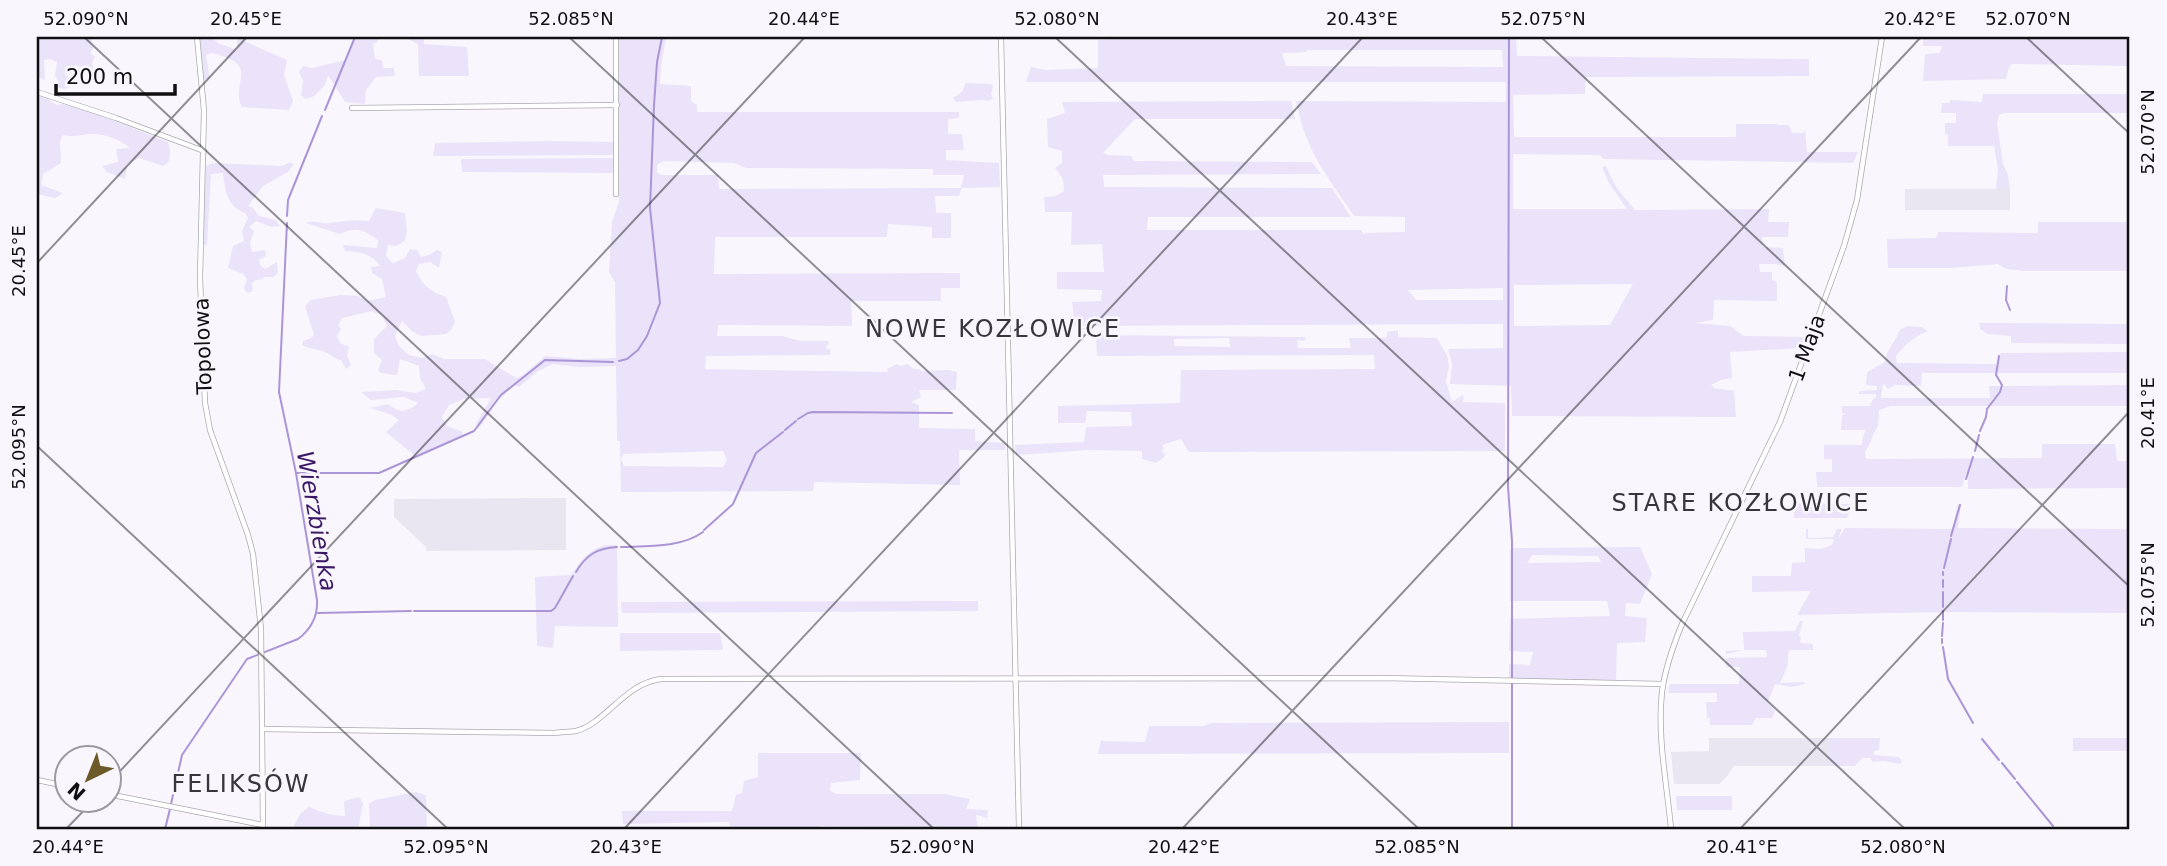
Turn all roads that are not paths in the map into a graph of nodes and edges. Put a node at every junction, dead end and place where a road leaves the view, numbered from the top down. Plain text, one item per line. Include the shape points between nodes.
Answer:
1 (197, 37) edge
2 (616, 37) edge
3 (1000, 37) edge
4 (1882, 37) edge
5 (37, 92) edge
6 (617, 106) junction
7 (352, 108) dead end
8 (204, 150) junction
9 (616, 194) dead end
10 (1015, 679) junction
11 (1664, 684) junction
12 (262, 729) junction
13 (122, 797) edge
14 (263, 827) edge
15 (1019, 829) edge
16 (1671, 829) edge

1 - 8 street, Topolowa
2 - 6 street
3 - 10 street
4 - 11 street, 1 Maja via 1857,200 1844,246 1780,422 1675,640
5 - 8 street
6 - 7 street
6 - 9 street
8 - 12 street, Topolowa via 200,278 205,403 253,554 260,610
10 - 11 street via 1382,678
10 - 12 street via 661,679 640,685 576,731
10 - 15 street
11 - 16 street, 1 Maja via 1661,730
12 - 14 street, Topolowa
13 - 14 street

